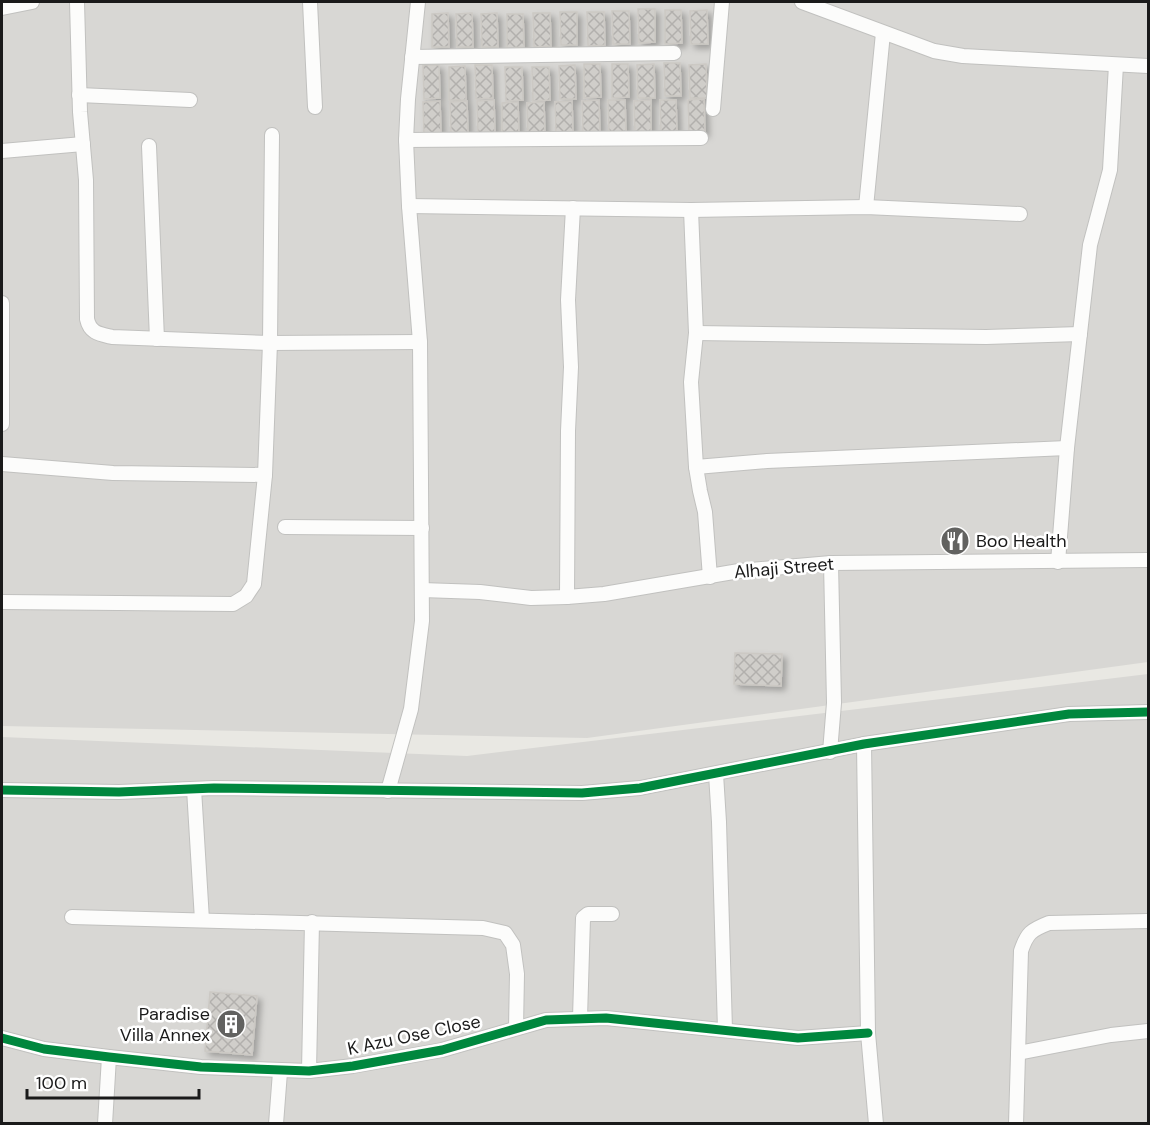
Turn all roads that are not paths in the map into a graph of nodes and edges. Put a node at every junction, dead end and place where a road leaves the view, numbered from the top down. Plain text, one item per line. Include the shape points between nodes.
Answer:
1 (32, 2) edge
2 (76, 2) edge
3 (310, 2) edge
4 (418, 2) edge
5 (722, 2) edge
6 (805, 2) edge
7 (2, 8) edge
8 (883, 33) junction
9 (674, 53) dead end
10 (412, 57) junction
11 (1116, 65) junction
12 (1149, 66) edge
13 (79, 95) junction
14 (190, 100) dead end
15 (315, 107) dead end
16 (713, 109) dead end
17 (272, 135) dead end
18 (701, 138) dead end
19 (406, 140) junction
20 (83, 144) junction
21 (149, 146) dead end
22 (2, 151) edge
23 (409, 206) junction
24 (866, 207) junction
25 (573, 208) junction
26 (691, 210) junction
27 (1020, 214) dead end
28 (2, 303) edge
29 (696, 333) junction
30 (1080, 334) junction
31 (157, 339) junction
32 (420, 342) junction
33 (270, 343) junction
34 (2, 424) edge
35 (1067, 448) junction
36 (2, 464) edge
37 (696, 467) junction
38 (265, 475) junction
39 (285, 527) dead end
40 (422, 528) junction
41 (1149, 560) edge
42 (1058, 562) junction
43 (831, 563) junction
44 (710, 577) junction
45 (422, 590) junction
46 (567, 597) junction
47 (2, 602) edge
48 (1149, 712) edge
49 (864, 744) junction
50 (830, 752) junction
51 (716, 774) junction
52 (2, 789) edge
53 (194, 789) junction
54 (388, 791) junction
55 (612, 914) dead end
56 (72, 917) dead end
57 (202, 921) junction
58 (1149, 921) edge
59 (312, 922) junction
60 (580, 1018) junction
61 (516, 1028) junction
62 (725, 1030) junction
63 (1149, 1031) edge
64 (868, 1033) junction
65 (2, 1038) edge
66 (1018, 1053) junction
67 (109, 1057) junction
68 (309, 1071) junction
69 (280, 1072) junction
70 (105, 1124) edge
71 (276, 1124) edge
72 (876, 1124) edge
73 (1016, 1124) edge

1 - 7 street
2 - 13 street
3 - 15 street
4 - 10 street
5 - 16 street
6 - 8 street
8 - 11 street via 934,51 963,56
8 - 24 street
9 - 10 street
10 - 19 street
11 - 12 street
11 - 30 street via 1110,170 1090,245
13 - 14 street
13 - 20 street
17 - 33 street
18 - 19 street
19 - 23 street
20 - 22 street
20 - 31 street via 88,325 93,332 112,337
21 - 31 street
23 - 25 street
23 - 32 street
24 - 26 street
24 - 27 street
25 - 26 street
25 - 46 street via 568,300 571,367
26 - 29 street
28 - 34 street
29 - 30 street via 986,337
29 - 37 street via 691,382
30 - 35 street
31 - 33 street
32 - 33 street
32 - 40 street
33 - 38 street
35 - 37 street
35 - 42 street
36 - 38 street via 113,473
37 - 44 street via 705,512
38 - 47 street via 254,584 246,596 233,604
39 - 40 street
40 - 45 street
41 - 42 street, Alhaji Street
42 - 43 street, Alhaji Street
43 - 44 street, Alhaji Street
43 - 50 street via 834,703
44 - 46 street, Alhaji Street
45 - 46 street, Alhaji Street
45 - 54 street via 411,709
48 - 49 street via 1069,714
49 - 50 street
49 - 64 street
50 - 51 street
51 - 54 street via 640,788 582,793
51 - 62 street
52 - 53 street
53 - 54 street
53 - 57 street
55 - 60 street via 588,914 583,918
56 - 57 street
57 - 59 street
58 - 66 street via 1049,923 1035,928 1026,937 1021,951
59 - 61 street via 483,928 505,933 513,945 517,974
59 - 68 street
60 - 61 street, K Azu Ose Close via 546,1020
60 - 62 street, K Azu Ose Close
61 - 68 street, K Azu Ose Close via 442,1050
62 - 64 street, K Azu Ose Close via 798,1038
63 - 66 street
64 - 72 street
65 - 67 street, K Azu Ose Close via 44,1049
66 - 73 street
67 - 69 street, K Azu Ose Close
67 - 70 street
68 - 69 street, K Azu Ose Close
69 - 71 street

